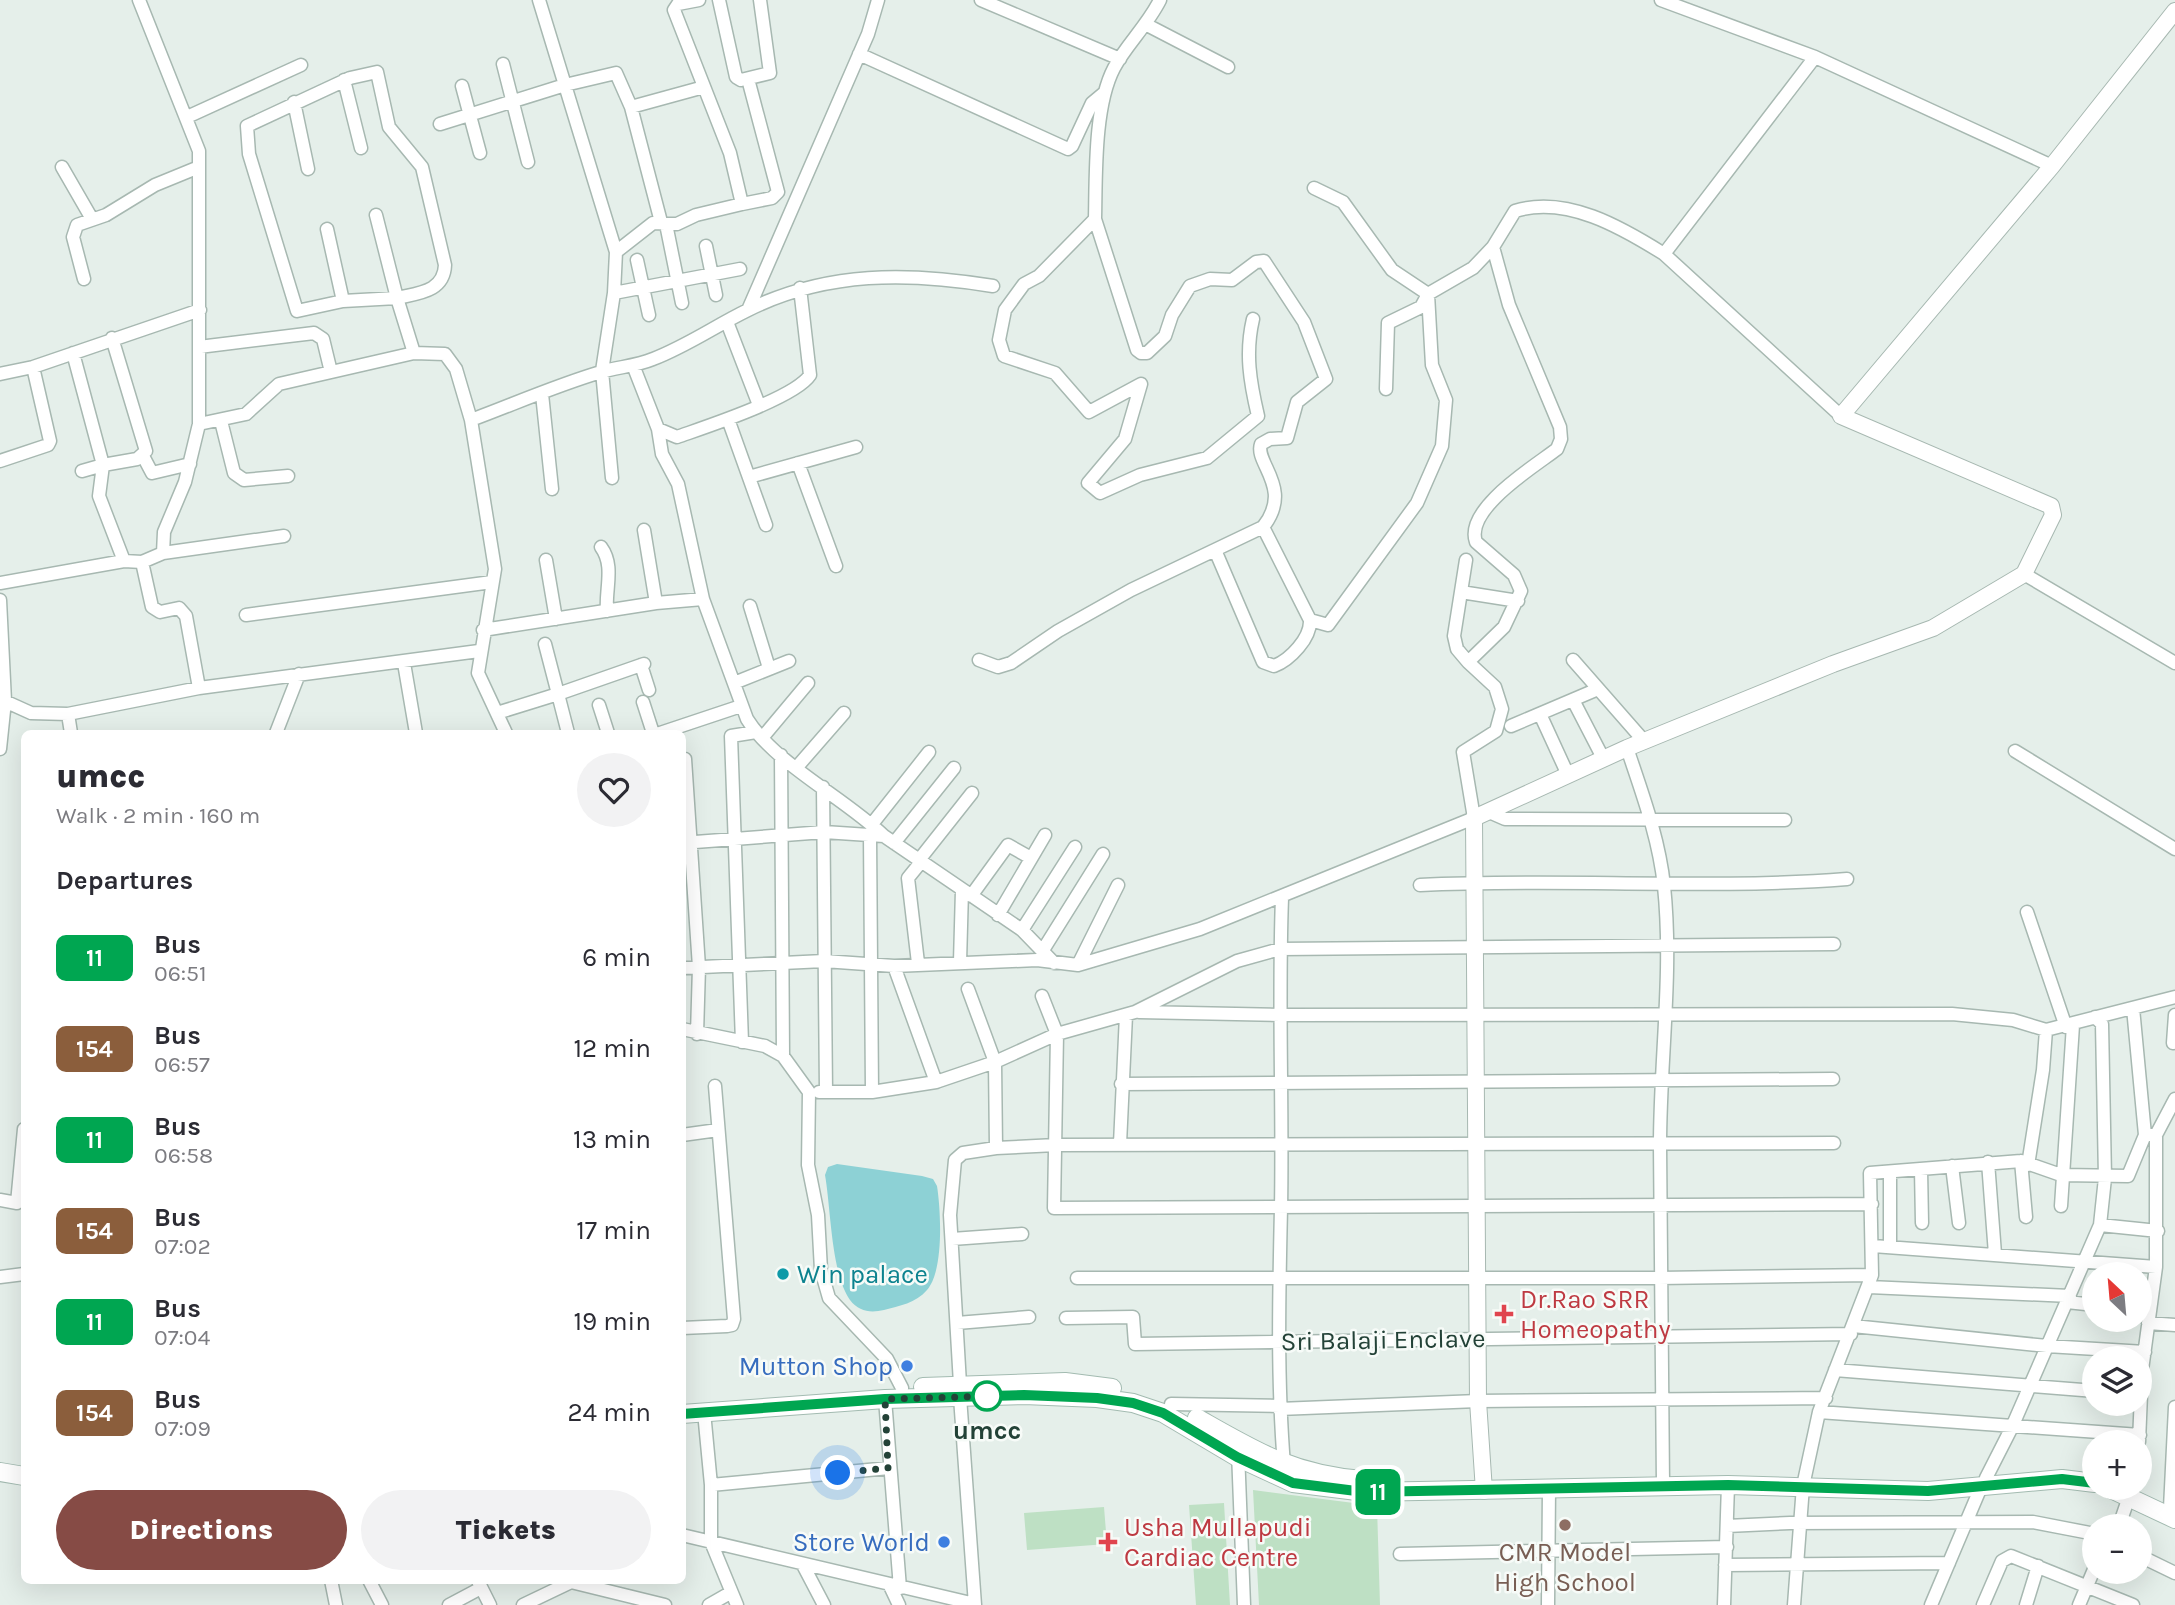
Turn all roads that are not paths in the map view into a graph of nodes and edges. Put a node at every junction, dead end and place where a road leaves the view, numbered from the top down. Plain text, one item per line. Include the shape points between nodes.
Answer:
1 (139, 0) edge
2 (539, 0) edge
3 (699, 0) edge
4 (719, 0) edge
5 (760, 0) edge
6 (878, 0) edge
7 (981, 0) edge
8 (1160, 0) edge
9 (1661, 0) edge
10 (2175, 11) edge
11 (1147, 25) junction
12 (859, 54) junction
13 (1815, 57) junction
14 (1120, 59) junction
15 (503, 64) dead end
16 (300, 65) dead end
17 (1228, 67) dead end
18 (748, 79) junction
19 (344, 80) junction
20 (565, 85) junction
21 (462, 86) dead end
22 (704, 87) junction
23 (1104, 93) junction
24 (514, 101) junction
25 (294, 102) junction
26 (631, 107) junction
27 (470, 114) junction
28 (187, 117) junction
29 (440, 124) dead end
30 (360, 148) dead end
31 (480, 153) dead end
32 (528, 162) dead end
33 (2052, 166) junction
34 (62, 167) dead end
35 (199, 167) junction
36 (309, 169) dead end
37 (1314, 188) dead end
38 (742, 204) junction
39 (376, 215) dead end
40 (92, 219) junction
41 (1095, 219) junction
42 (664, 223) junction
43 (327, 229) dead end
44 (706, 246) dead end
45 (1493, 247) junction
46 (616, 252) junction
47 (1664, 254) junction
48 (637, 260) dead end
49 (740, 269) dead end
50 (712, 274) junction
51 (84, 279) dead end
52 (678, 281) junction
53 (993, 286) dead end
54 (643, 288) junction
55 (800, 288) junction
56 (614, 293) junction
57 (1428, 294) junction
58 (716, 295) dead end
59 (397, 298) junction
60 (343, 301) junction
61 (682, 303) dead end
62 (200, 310) junction
63 (748, 310) junction
64 (649, 315) dead end
65 (1253, 319) dead end
66 (727, 322) junction
67 (111, 338) junction
68 (199, 347) junction
69 (414, 352) junction
70 (73, 353) junction
71 (633, 365) junction
72 (33, 368) junction
73 (331, 372) junction
74 (602, 372) junction
75 (0, 374) edge
76 (1386, 389) dead end
77 (542, 394) junction
78 (759, 405) junction
79 (1842, 416) junction
80 (729, 419) junction
81 (471, 420) junction
82 (221, 421) junction
83 (199, 424) junction
84 (658, 429) junction
85 (856, 447) dead end
86 (143, 456) junction
87 (0, 461) edge
88 (798, 463) junction
89 (190, 464) junction
90 (103, 465) junction
91 (82, 471) dead end
92 (288, 476) dead end
93 (749, 477) junction
94 (612, 478) dead end
95 (552, 489) dead end
96 (766, 525) dead end
97 (1263, 527) junction
98 (644, 530) dead end
99 (284, 536) dead end
100 (601, 547) dead end
101 (1215, 550) junction
102 (163, 553) junction
103 (546, 560) dead end
104 (1466, 560) dead end
105 (124, 561) junction
106 (142, 562) junction
107 (836, 566) dead end
108 (2024, 574) junction
109 (492, 582) junction
110 (0, 583) edge
111 (1461, 592) junction
112 (703, 599) junction
113 (0, 600) edge
114 (1518, 601) junction
115 (656, 603) junction
116 (750, 606) dead end
117 (607, 611) junction
118 (246, 615) dead end
119 (556, 619) junction
120 (1310, 620) junction
121 (482, 630) junction
122 (545, 644) dead end
123 (479, 651) junction
124 (979, 660) dead end
125 (1573, 660) dead end
126 (789, 661) dead end
127 (1468, 662) junction
128 (404, 663) junction
129 (2175, 663) edge
130 (769, 668) junction
131 (299, 674) junction
132 (734, 683) junction
133 (808, 683) dead end
134 (199, 688) junction
135 (1598, 689) junction
136 (558, 694) junction
137 (2, 700) edge
138 (1573, 700) junction
139 (599, 705) dead end
140 (741, 706) junction
141 (497, 713) junction
142 (844, 713) dead end
143 (68, 714) junction
144 (1540, 714) junction
145 (1511, 726) dead end
146 (71, 730) edge
147 (277, 730) edge
148 (415, 730) edge
149 (505, 730) edge
150 (567, 730) edge
151 (607, 730) edge
152 (652, 730) edge
153 (669, 730) edge
154 (759, 735) junction
155 (1644, 741) junction
156 (1627, 748) junction
157 (0, 749) edge
158 (2015, 751) dead end
159 (929, 752) dead end
160 (781, 755) junction
161 (1603, 758) junction
162 (797, 767) junction
163 (954, 768) dead end
164 (1568, 775) junction
165 (823, 787) junction
166 (972, 793) dead end
167 (1481, 815) junction
168 (1785, 820) dead end
169 (1651, 821) junction
170 (871, 830) junction
171 (824, 832) junction
172 (779, 835) junction
173 (1045, 835) dead end
174 (737, 838) junction
175 (889, 840) junction
176 (686, 843) edge
177 (1075, 847) dead end
178 (2175, 849) edge
179 (1103, 854) dead end
180 (1031, 858) junction
181 (920, 861) junction
182 (1847, 879) dead end
183 (1473, 883) junction
184 (1118, 885) dead end
185 (1420, 885) dead end
186 (1664, 886) junction
187 (967, 893) junction
188 (1282, 898) junction
189 (2027, 912) dead end
190 (998, 915) junction
191 (1022, 930) junction
192 (1834, 944) dead end
193 (1476, 945) junction
194 (1665, 946) junction
195 (1280, 949) junction
196 (1043, 950) junction
197 (824, 961) junction
198 (871, 962) junction
199 (960, 962) junction
200 (782, 963) junction
201 (918, 963) junction
202 (1054, 963) junction
203 (1078, 965) junction
204 (741, 966) junction
205 (894, 966) junction
206 (699, 967) junction
207 (686, 968) edge
208 (968, 989) dead end
209 (1042, 996) dead end
210 (2175, 997) edge
211 (2133, 1008) junction
212 (1130, 1014) junction
213 (1475, 1014) junction
214 (1666, 1014) junction
215 (1280, 1015) junction
216 (2175, 1015) edge
217 (2095, 1017) junction
218 (2069, 1026) junction
219 (686, 1030) edge
220 (2046, 1030) junction
221 (697, 1034) junction
222 (1057, 1034) junction
223 (742, 1042) junction
224 (2173, 1043) edge
225 (783, 1056) junction
226 (995, 1062) junction
227 (1662, 1079) junction
228 (1833, 1079) dead end
229 (1476, 1081) junction
230 (936, 1082) junction
231 (1279, 1083) junction
232 (1121, 1084) junction
233 (715, 1086) dead end
234 (808, 1092) junction
235 (826, 1092) junction
236 (872, 1092) junction
237 (2175, 1099) edge
238 (719, 1130) junction
239 (686, 1134) edge
240 (2150, 1135) junction
241 (1476, 1143) junction
242 (1660, 1143) junction
243 (1834, 1143) dead end
244 (1056, 1144) junction
245 (1119, 1144) junction
246 (1279, 1144) junction
247 (996, 1148) junction
248 (1988, 1162) junction
249 (2025, 1163) junction
250 (1952, 1166) junction
251 (1922, 1169) junction
252 (1890, 1172) junction
253 (2061, 1175) junction
254 (2105, 1178) junction
255 (0, 1200) edge
256 (21, 1203) edge
257 (1872, 1204) junction
258 (1661, 1205) junction
259 (1477, 1206) junction
260 (2061, 1206) dead end
261 (1281, 1207) junction
262 (2026, 1217) dead end
263 (1922, 1223) dead end
264 (1959, 1223) dead end
265 (2100, 1225) junction
266 (2158, 1231) junction
267 (1022, 1234) dead end
268 (952, 1239) junction
269 (1873, 1246) junction
270 (1890, 1247) junction
271 (1995, 1254) junction
272 (2085, 1261) junction
273 (2157, 1267) junction
274 (21, 1274) edge
275 (0, 1276) edge
276 (1077, 1278) dead end
277 (1278, 1278) junction
278 (1478, 1278) junction
279 (1659, 1278) junction
280 (1870, 1281) junction
281 (2152, 1286) edge
282 (2068, 1299) junction
283 (2082, 1302) edge
284 (1028, 1317) dead end
285 (1066, 1318) dead end
286 (957, 1323) junction
287 (2152, 1323) edge
288 (2175, 1325) edge
289 (686, 1328) edge
290 (1852, 1330) junction
291 (1661, 1337) junction
292 (1478, 1339) junction
293 (1280, 1342) junction
294 (2047, 1346) junction
295 (2082, 1348) edge
296 (1835, 1370) junction
297 (2029, 1384) junction
298 (902, 1388) junction
299 (2082, 1390) edge
300 (960, 1391) junction
301 (1826, 1398) junction
302 (885, 1399) junction
303 (1478, 1401) junction
304 (1662, 1401) junction
305 (686, 1404) edge
306 (1171, 1404) junction
307 (1279, 1407) junction
308 (2175, 1407) edge
309 (704, 1412) junction
310 (1819, 1412) junction
311 (686, 1414) edge
312 (2012, 1427) junction
313 (2082, 1434) edge
314 (1238, 1449) junction
315 (0, 1464) edge
316 (1284, 1465) junction
317 (21, 1468) edge
318 (888, 1468) junction
319 (0, 1472) edge
320 (2082, 1473) edge
321 (21, 1476) edge
322 (1663, 1479) junction
323 (2082, 1481) edge
324 (1804, 1482) junction
325 (1983, 1483) junction
326 (711, 1485) junction
327 (1728, 1485) junction
328 (1484, 1486) junction
329 (1549, 1488) junction
330 (2149, 1500) edge
331 (2173, 1513) edge
332 (1966, 1523) junction
333 (1800, 1525) junction
334 (1727, 1527) junction
335 (2082, 1531) edge
336 (686, 1536) edge
337 (711, 1542) junction
338 (1727, 1547) junction
339 (1549, 1550) junction
340 (1400, 1554) dead end
341 (2152, 1562) edge
342 (1949, 1563) junction
343 (803, 1565) junction
344 (1725, 1565) junction
345 (1798, 1566) junction
346 (2038, 1566) junction
347 (2175, 1573) edge
348 (332, 1584) edge
349 (371, 1584) edge
350 (479, 1584) edge
351 (567, 1584) edge
352 (579, 1584) edge
353 (2085, 1586) junction
354 (895, 1587) junction
355 (730, 1593) junction
356 (336, 1605) edge
357 (382, 1605) edge
358 (449, 1605) edge
359 (490, 1605) edge
360 (523, 1605) edge
361 (665, 1605) edge
362 (709, 1605) edge
363 (737, 1605) edge
364 (824, 1605) edge
365 (898, 1605) edge
366 (975, 1605) edge
367 (1244, 1605) edge
368 (1548, 1605) edge
369 (1724, 1605) edge
370 (1794, 1605) edge
371 (1922, 1605) edge
372 (1931, 1605) edge
373 (1983, 1605) edge
374 (2026, 1605) edge
375 (2078, 1605) edge
376 (2133, 1605) edge

1 - 28 street
2 - 20 street
3 - 22 street via 678,4 674,10
4 - 18 street via 736,77
5 - 18 street via 771,70 767,76
6 - 12 street
7 - 14 street
8 - 11 street
9 - 13 street
10 - 33 street
11 - 14 street
11 - 17 street
12 - 23 street via 1068,149 1092,103
12 - 63 street
13 - 33 street
13 - 47 street
14 - 23 street
15 - 24 street
16 - 28 street
18 - 38 street via 778,191 772,198
19 - 25 street
19 - 30 street
19 - 59 street via 377,72 389,127 422,167 439,234 446,265 441,281 428,292
20 - 24 street
20 - 26 street via 616,73
20 - 46 street
21 - 27 street
22 - 26 street
22 - 38 street via 730,153
23 - 41 street
24 - 27 street
24 - 32 street
25 - 36 street
25 - 60 street via 247,127 249,154 296,310
26 - 42 street
27 - 29 street
27 - 31 street
28 - 35 street via 199,151
33 - 79 street
34 - 40 street
35 - 40 street
35 - 62 street
37 - 57 street via 1343,202 1392,270
38 - 42 street via 677,224
39 - 59 street
40 - 51 street via 74,230
41 - 65 street via 1039,276 1024,284 1005,310 999,341 1004,356 1055,373 1089,412 1141,384 1125,439 1088,484 1100,493 1140,475 1207,457 1258,416 1249,377 1248,340
41 - 97 street via 1141,353 1147,353 1164,335 1190,286 1210,279 1232,280 1256,262 1269,265 1304,322 1326,379 1297,402 1287,438 1261,444 1260,455 1275,482 1273,507
42 - 46 street via 650,225
42 - 52 street
43 - 60 street
44 - 50 street
45 - 47 street via 1516,211 1531,206 1569,209 1595,218
45 - 57 street via 1459,279
45 - 114 street via 1509,305 1561,439 1558,449 1487,505 1475,532 1476,542 1520,583
46 - 56 street
47 - 79 street
48 - 54 street
49 - 50 street
50 - 52 street
50 - 58 street
52 - 54 street
52 - 61 street
53 - 55 street via 941,279 852,278
54 - 56 street
54 - 64 street
55 - 63 street
55 - 78 street via 810,375
56 - 74 street
57 - 76 street via 1421,307 1388,323
57 - 120 street via 1432,365 1446,400 1442,446 1417,503 1328,625
59 - 60 street
59 - 69 street
62 - 67 street
62 - 68 street
63 - 66 street
66 - 71 street via 688,345
66 - 78 street
67 - 70 street
67 - 86 street via 145,445
68 - 73 street via 314,333 323,339
68 - 83 street
69 - 73 street
69 - 81 street via 439,352 452,361
70 - 72 street
70 - 90 street
71 - 74 street
71 - 84 street
72 - 75 street
72 - 87 street via 50,441
73 - 82 street via 279,384 246,414
74 - 77 street
74 - 94 street
77 - 81 street
77 - 95 street
78 - 80 street
79 - 108 street via 2051,506 2053,515
80 - 84 street via 677,437
80 - 93 street
81 - 109 street via 495,569
82 - 83 street
82 - 92 street via 239,477
83 - 89 street
84 - 112 street via 663,454 678,484
85 - 88 street
86 - 89 street via 152,473
86 - 90 street
88 - 93 street
88 - 107 street
89 - 102 street via 166,525
90 - 91 street
90 - 105 street via 99,496
93 - 96 street
97 - 101 street
97 - 120 street
98 - 115 street
99 - 102 street
100 - 117 street via 610,568
101 - 120 street via 1263,662 1281,663 1307,636
101 - 124 street via 1131,590 1010,663 999,667
102 - 106 street
103 - 119 street
104 - 111 street
105 - 106 street
105 - 110 street
106 - 134 street via 152,607 160,612 179,608 186,616
108 - 129 street
108 - 155 street via 1933,628
109 - 118 street
109 - 121 street
111 - 114 street
111 - 127 street via 1454,636 1457,649
112 - 115 street
112 - 132 street
113 - 137 street
114 - 127 street via 1504,627
115 - 117 street
116 - 130 street
117 - 119 street
119 - 121 street
121 - 123 street
122 - 136 street
123 - 128 street
123 - 141 street via 478,673
125 - 135 street
126 - 130 street
127 - 167 street via 1495,687 1502,709 1496,730 1463,752
128 - 131 street
128 - 148 street
130 - 132 street
131 - 134 street
131 - 147 street
132 - 140 street
133 - 154 street
134 - 143 street
135 - 138 street
135 - 155 street
136 - 141 street
136 - 150 street
136 - 152 street via 643,665
137 - 143 street via 31,713
137 - 157 street
138 - 144 street
138 - 161 street
139 - 151 street
140 - 153 street
140 - 154 street
141 - 149 street
142 - 162 street
143 - 146 street
144 - 145 street
144 - 164 street
154 - 160 street
154 - 174 street via 731,736
155 - 156 street
156 - 161 street
156 - 169 street
158 - 178 street
159 - 170 street
160 - 162 street
160 - 172 street
161 - 164 street
162 - 165 street
163 - 175 street
164 - 167 street
165 - 170 street
165 - 171 street
166 - 181 street
167 - 169 street
167 - 183 street
167 - 188 street
168 - 169 street
169 - 186 street
170 - 171 street
170 - 175 street
170 - 198 street
171 - 172 street
171 - 197 street
172 - 174 street
172 - 200 street
173 - 180 street
174 - 176 street
174 - 204 street
175 - 181 street
176 - 206 street
177 - 191 street
179 - 196 street
180 - 187 street via 1008,845
180 - 190 street
181 - 187 street
181 - 201 street via 908,878
182 - 186 street
183 - 185 street
183 - 186 street
183 - 193 street
184 - 203 street
186 - 194 street
187 - 190 street
187 - 199 street
188 - 195 street
188 - 203 street via 1200,929
189 - 218 street
190 - 191 street
191 - 196 street
192 - 194 street
193 - 194 street
193 - 195 street
193 - 213 street
194 - 214 street
195 - 212 street via 1237,961
195 - 215 street
196 - 202 street
197 - 198 street
197 - 200 street
197 - 235 street
198 - 205 street
198 - 236 street
199 - 201 street
199 - 202 street
200 - 204 street
200 - 225 street
201 - 205 street
202 - 203 street
204 - 206 street
204 - 223 street
205 - 230 street
206 - 207 street
206 - 221 street
208 - 226 street
209 - 222 street
210 - 211 street
211 - 217 street
211 - 240 street
212 - 215 street
212 - 222 street
212 - 232 street
213 - 214 street
213 - 215 street
213 - 229 street
214 - 220 street via 1952,1014 2002,1018
214 - 227 street
215 - 231 street
216 - 224 street
217 - 218 street
217 - 254 street via 2102,1024
218 - 220 street
218 - 253 street
219 - 221 street
220 - 249 street
221 - 223 street
222 - 226 street
222 - 244 street
223 - 225 street via 765,1046
225 - 234 street
226 - 230 street
226 - 247 street
227 - 228 street
227 - 229 street
227 - 242 street
229 - 231 street
229 - 241 street
230 - 236 street
231 - 232 street
231 - 246 street
232 - 245 street
233 - 238 street
234 - 235 street
234 - 298 street via 807,1165 829,1298 887,1359
235 - 236 street
237 - 240 street
238 - 239 street
238 - 289 street via 733,1325
240 - 254 street via 2128,1176
240 - 266 street
241 - 242 street
241 - 246 street
241 - 259 street
242 - 243 street
242 - 258 street
244 - 245 street
244 - 247 street
244 - 261 street via 1054,1208
245 - 246 street
246 - 261 street
247 - 268 street via 963,1153 954,1160
248 - 249 street
248 - 250 street
248 - 271 street
249 - 253 street
249 - 262 street
250 - 251 street
250 - 264 street
251 - 252 street
251 - 263 street
252 - 257 street via 1870,1174
252 - 270 street
253 - 254 street
253 - 260 street
254 - 265 street
255 - 256 street
257 - 258 street
257 - 269 street
258 - 259 street
258 - 279 street
259 - 261 street
259 - 278 street
261 - 277 street
265 - 266 street
265 - 272 street
266 - 273 street
267 - 268 street
268 - 286 street
269 - 270 street
269 - 280 street
270 - 271 street
271 - 272 street
272 - 273 street
272 - 282 street
273 - 281 street
274 - 275 street
276 - 277 street
277 - 278 street
277 - 293 street
278 - 279 street
278 - 292 street
279 - 280 street
279 - 291 street
280 - 282 street
280 - 290 street
282 - 283 street
282 - 294 street
284 - 286 street
285 - 293 street, Sri Balaji Enclave via 1133,1317 1135,1344
286 - 300 street
287 - 288 street
290 - 291 street, Sri Balaji Enclave
290 - 294 street, Sri Balaji Enclave
290 - 296 street
291 - 292 street, Sri Balaji Enclave
291 - 304 street
292 - 293 street, Sri Balaji Enclave
292 - 303 street
293 - 307 street
294 - 295 street, Sri Balaji Enclave
294 - 297 street
296 - 297 street
296 - 301 street
297 - 299 street
297 - 312 street
298 - 300 main road
298 - 305 main road
300 - 302 main road
300 - 306 main road via 1065,1382 1137,1393
300 - 314 main road via 1133,1403
300 - 366 street
301 - 304 street
301 - 310 street
302 - 309 main road
302 - 318 street
303 - 304 street
303 - 307 street
303 - 328 street
304 - 322 street
306 - 307 street
306 - 314 main road
307 - 316 street
308 - 331 street
309 - 311 main road
309 - 326 street
310 - 312 street
310 - 324 street
312 - 313 street
312 - 325 street
314 - 316 main road
314 - 328 main road via 1293,1483 1324,1489
314 - 367 street
315 - 317 main road
316 - 328 main road via 1311,1474 1362,1480
318 - 326 street
318 - 354 street
319 - 321 main road
320 - 325 main road via 2055,1470
322 - 324 main road
322 - 328 main road
323 - 325 main road
324 - 325 main road
324 - 327 main road
324 - 333 street
325 - 332 street
326 - 337 street
327 - 329 main road
327 - 334 street
328 - 329 main road
329 - 339 street
330 - 331 main road
332 - 333 street
332 - 335 street via 2033,1522
332 - 342 street
333 - 334 street
333 - 345 street
334 - 338 street
336 - 337 street
337 - 343 street
337 - 355 street
338 - 339 street
338 - 344 street
339 - 340 street
339 - 368 street
341 - 347 street
342 - 345 street
342 - 372 street
343 - 354 street
343 - 364 street
344 - 345 street
344 - 369 street
345 - 370 street
346 - 353 street
346 - 373 street via 2011,1556 2004,1558
346 - 374 street
348 - 356 street
349 - 357 street
350 - 358 street
350 - 359 street
351 - 360 street
352 - 361 street
353 - 375 street
353 - 376 street
354 - 365 street
354 - 366 street
355 - 362 street
355 - 363 street
371 - 372 street

